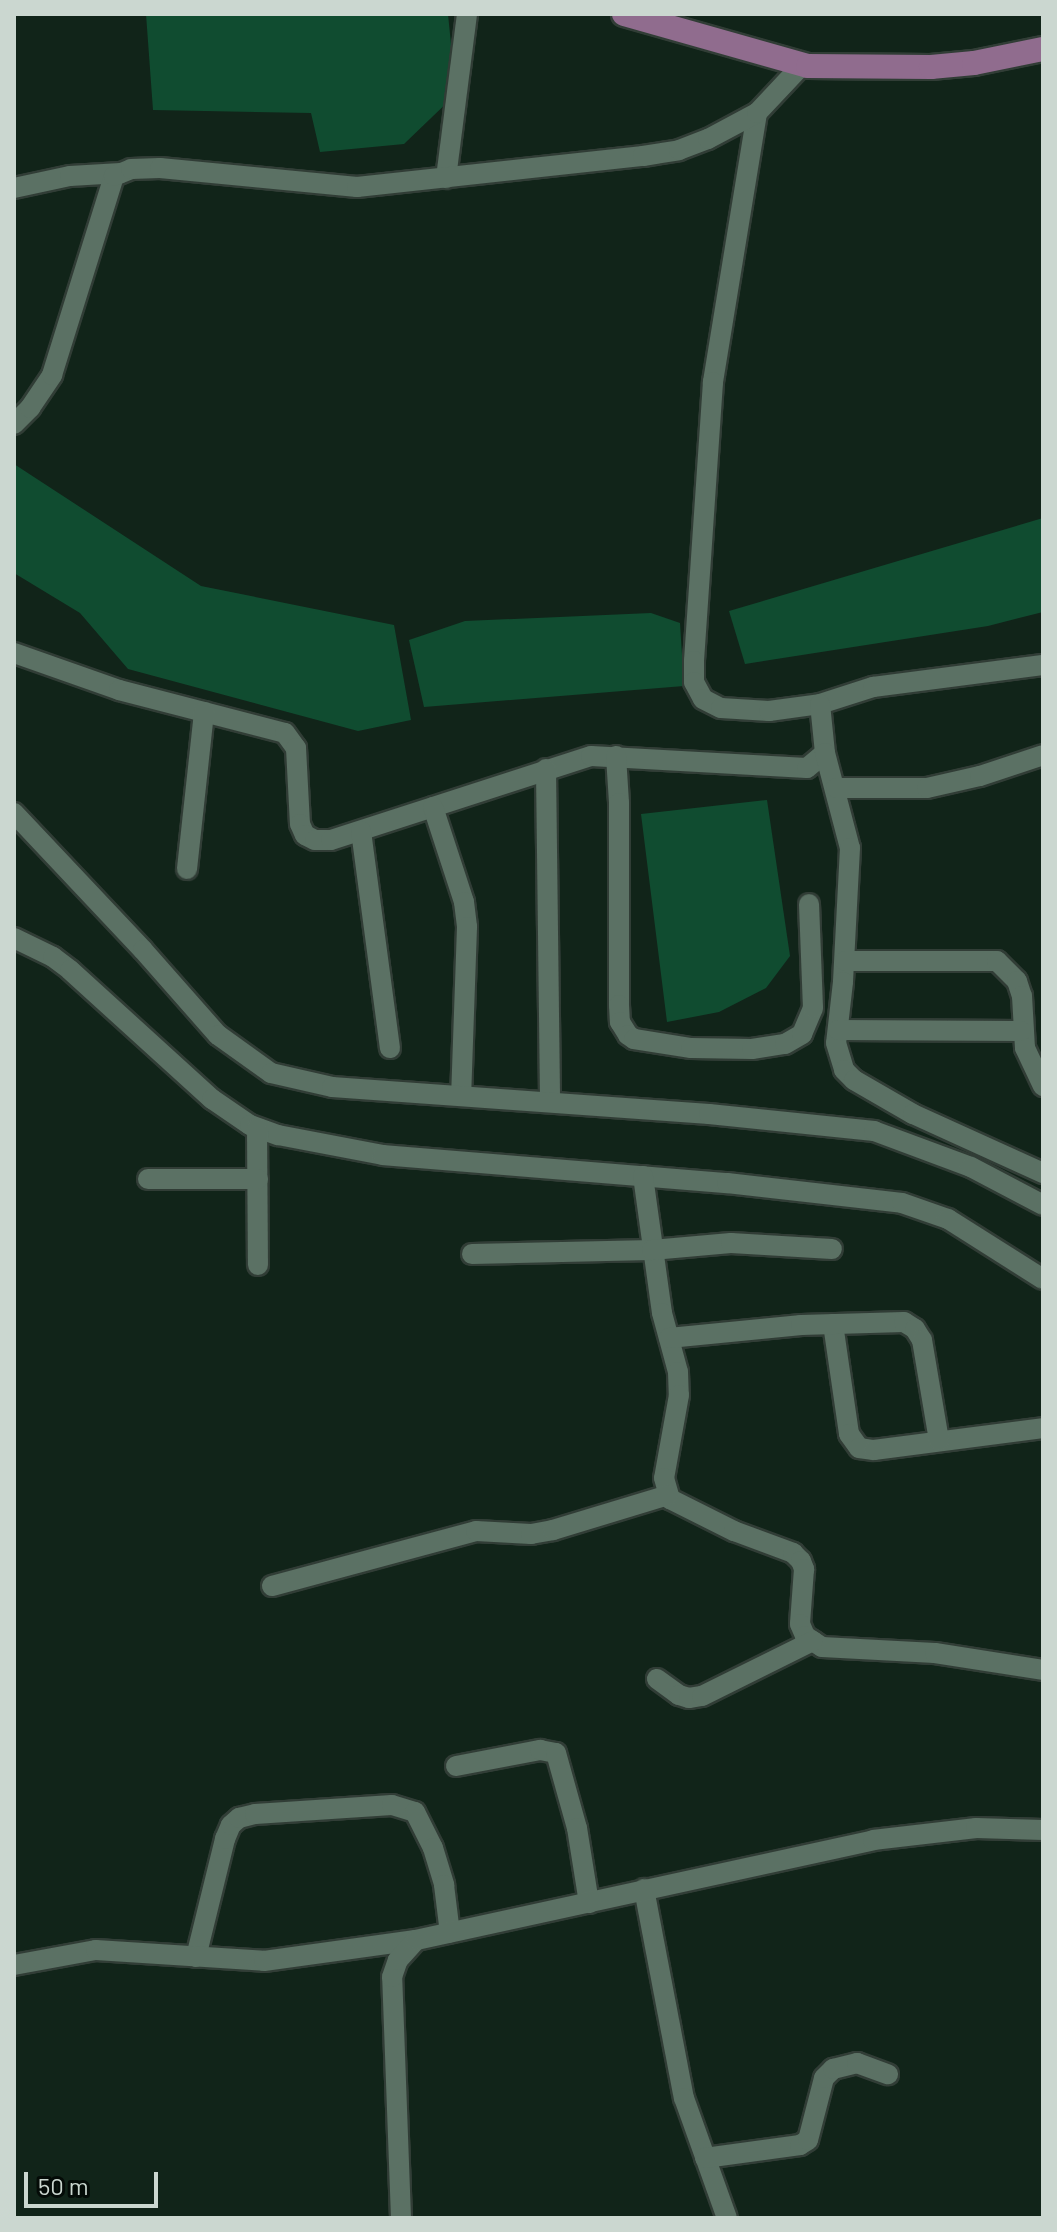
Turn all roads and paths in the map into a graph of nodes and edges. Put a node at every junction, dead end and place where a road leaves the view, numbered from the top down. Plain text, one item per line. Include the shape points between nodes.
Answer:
1 (467, 14) edge
2 (624, 14) edge
3 (1043, 49) edge
4 (802, 65) junction
5 (757, 113) junction
6 (121, 173) junction
7 (446, 178) junction
8 (14, 188) edge
9 (14, 424) edge
10 (14, 653) edge
11 (1043, 665) edge
12 (820, 704) junction
13 (204, 712) junction
14 (825, 753) junction
15 (1043, 755) edge
16 (616, 756) junction
17 (546, 769) junction
18 (836, 788) junction
19 (433, 807) junction
20 (14, 813) edge
21 (361, 831) junction
22 (187, 869) dead end
23 (809, 904) dead end
24 (14, 938) edge
25 (845, 961) junction
26 (838, 1030) junction
27 (1021, 1031) junction
28 (390, 1048) dead end
29 (1043, 1086) edge
30 (461, 1095) junction
31 (550, 1102) junction
32 (257, 1128) junction
33 (1043, 1173) edge
34 (643, 1176) junction
35 (148, 1179) dead end
36 (258, 1179) junction
37 (1043, 1205) edge
38 (832, 1249) dead end
39 (652, 1250) junction
40 (472, 1254) dead end
41 (258, 1265) dead end
42 (1043, 1279) edge
43 (833, 1324) junction
44 (669, 1338) junction
45 (1043, 1428) edge
46 (939, 1441) junction
47 (668, 1495) junction
48 (272, 1586) dead end
49 (813, 1641) junction
50 (1043, 1670) edge
51 (657, 1679) dead end
52 (456, 1766) dead end
53 (1043, 1830) edge
54 (644, 1889) junction
55 (589, 1903) junction
56 (450, 1933) junction
57 (416, 1940) junction
58 (196, 1957) junction
59 (14, 1965) edge
60 (888, 2074) dead end
61 (705, 2158) junction
62 (401, 2218) edge
63 (727, 2218) edge

1 - 7 street
2 - 4 main road
3 - 4 main road via 931,67
4 - 5 street
5 - 7 street via 679,150
5 - 12 street via 713,382 694,682 703,699 721,708 769,711
6 - 7 street via 160,168 357,187
6 - 8 street via 70,176
6 - 9 street via 114,176 105,199 52,375
10 - 13 street via 119,690
11 - 12 street via 873,687
12 - 14 street
13 - 21 street via 292,739 305,835 331,840
13 - 22 street
14 - 16 street via 807,768
14 - 18 street
15 - 18 street via 927,788
16 - 17 street via 591,756
16 - 23 street via 619,1005 628,1035 691,1048 752,1049 785,1044 802,1034 813,1008
17 - 19 street
17 - 31 street
18 - 25 street via 850,848
19 - 21 street
19 - 30 street via 466,915
20 - 30 street via 218,1035 245,1057 271,1073 320,1085
21 - 28 street
24 - 32 street via 70,970 212,1099
25 - 26 street
25 - 27 street via 997,961 1017,981
26 - 27 street
26 - 33 street via 838,1057 854,1080 913,1114
27 - 29 street
30 - 31 street
31 - 37 street via 874,1131 971,1167
32 - 34 street via 383,1155
32 - 36 street
34 - 39 street
34 - 42 street via 902,1203 948,1219
35 - 36 street
36 - 41 street
38 - 39 street via 731,1243
39 - 40 street
39 - 44 street
43 - 44 street
43 - 46 street via 904,1322 915,1329 922,1340
43 - 46 street via 852,1443 874,1450
44 - 47 street via 679,1395 664,1478
45 - 46 street
47 - 48 street via 553,1530 476,1531
47 - 49 street via 677,1504 801,1561 800,1624
49 - 50 street via 822,1647 935,1653
49 - 51 street via 702,1696 679,1695
52 - 55 street via 540,1750 556,1753 577,1828
53 - 54 street via 976,1828 873,1840
54 - 55 street
54 - 61 street via 684,2098
55 - 56 street
56 - 57 street
56 - 58 street via 444,1885 415,1812 392,1805 255,1814 239,1818 225,1839
57 - 58 street via 264,1961
57 - 62 street via 398,1960 392,1977
58 - 59 street via 96,1950
60 - 61 street via 857,2063 833,2069 824,2078 808,2140 800,2145
61 - 63 street

